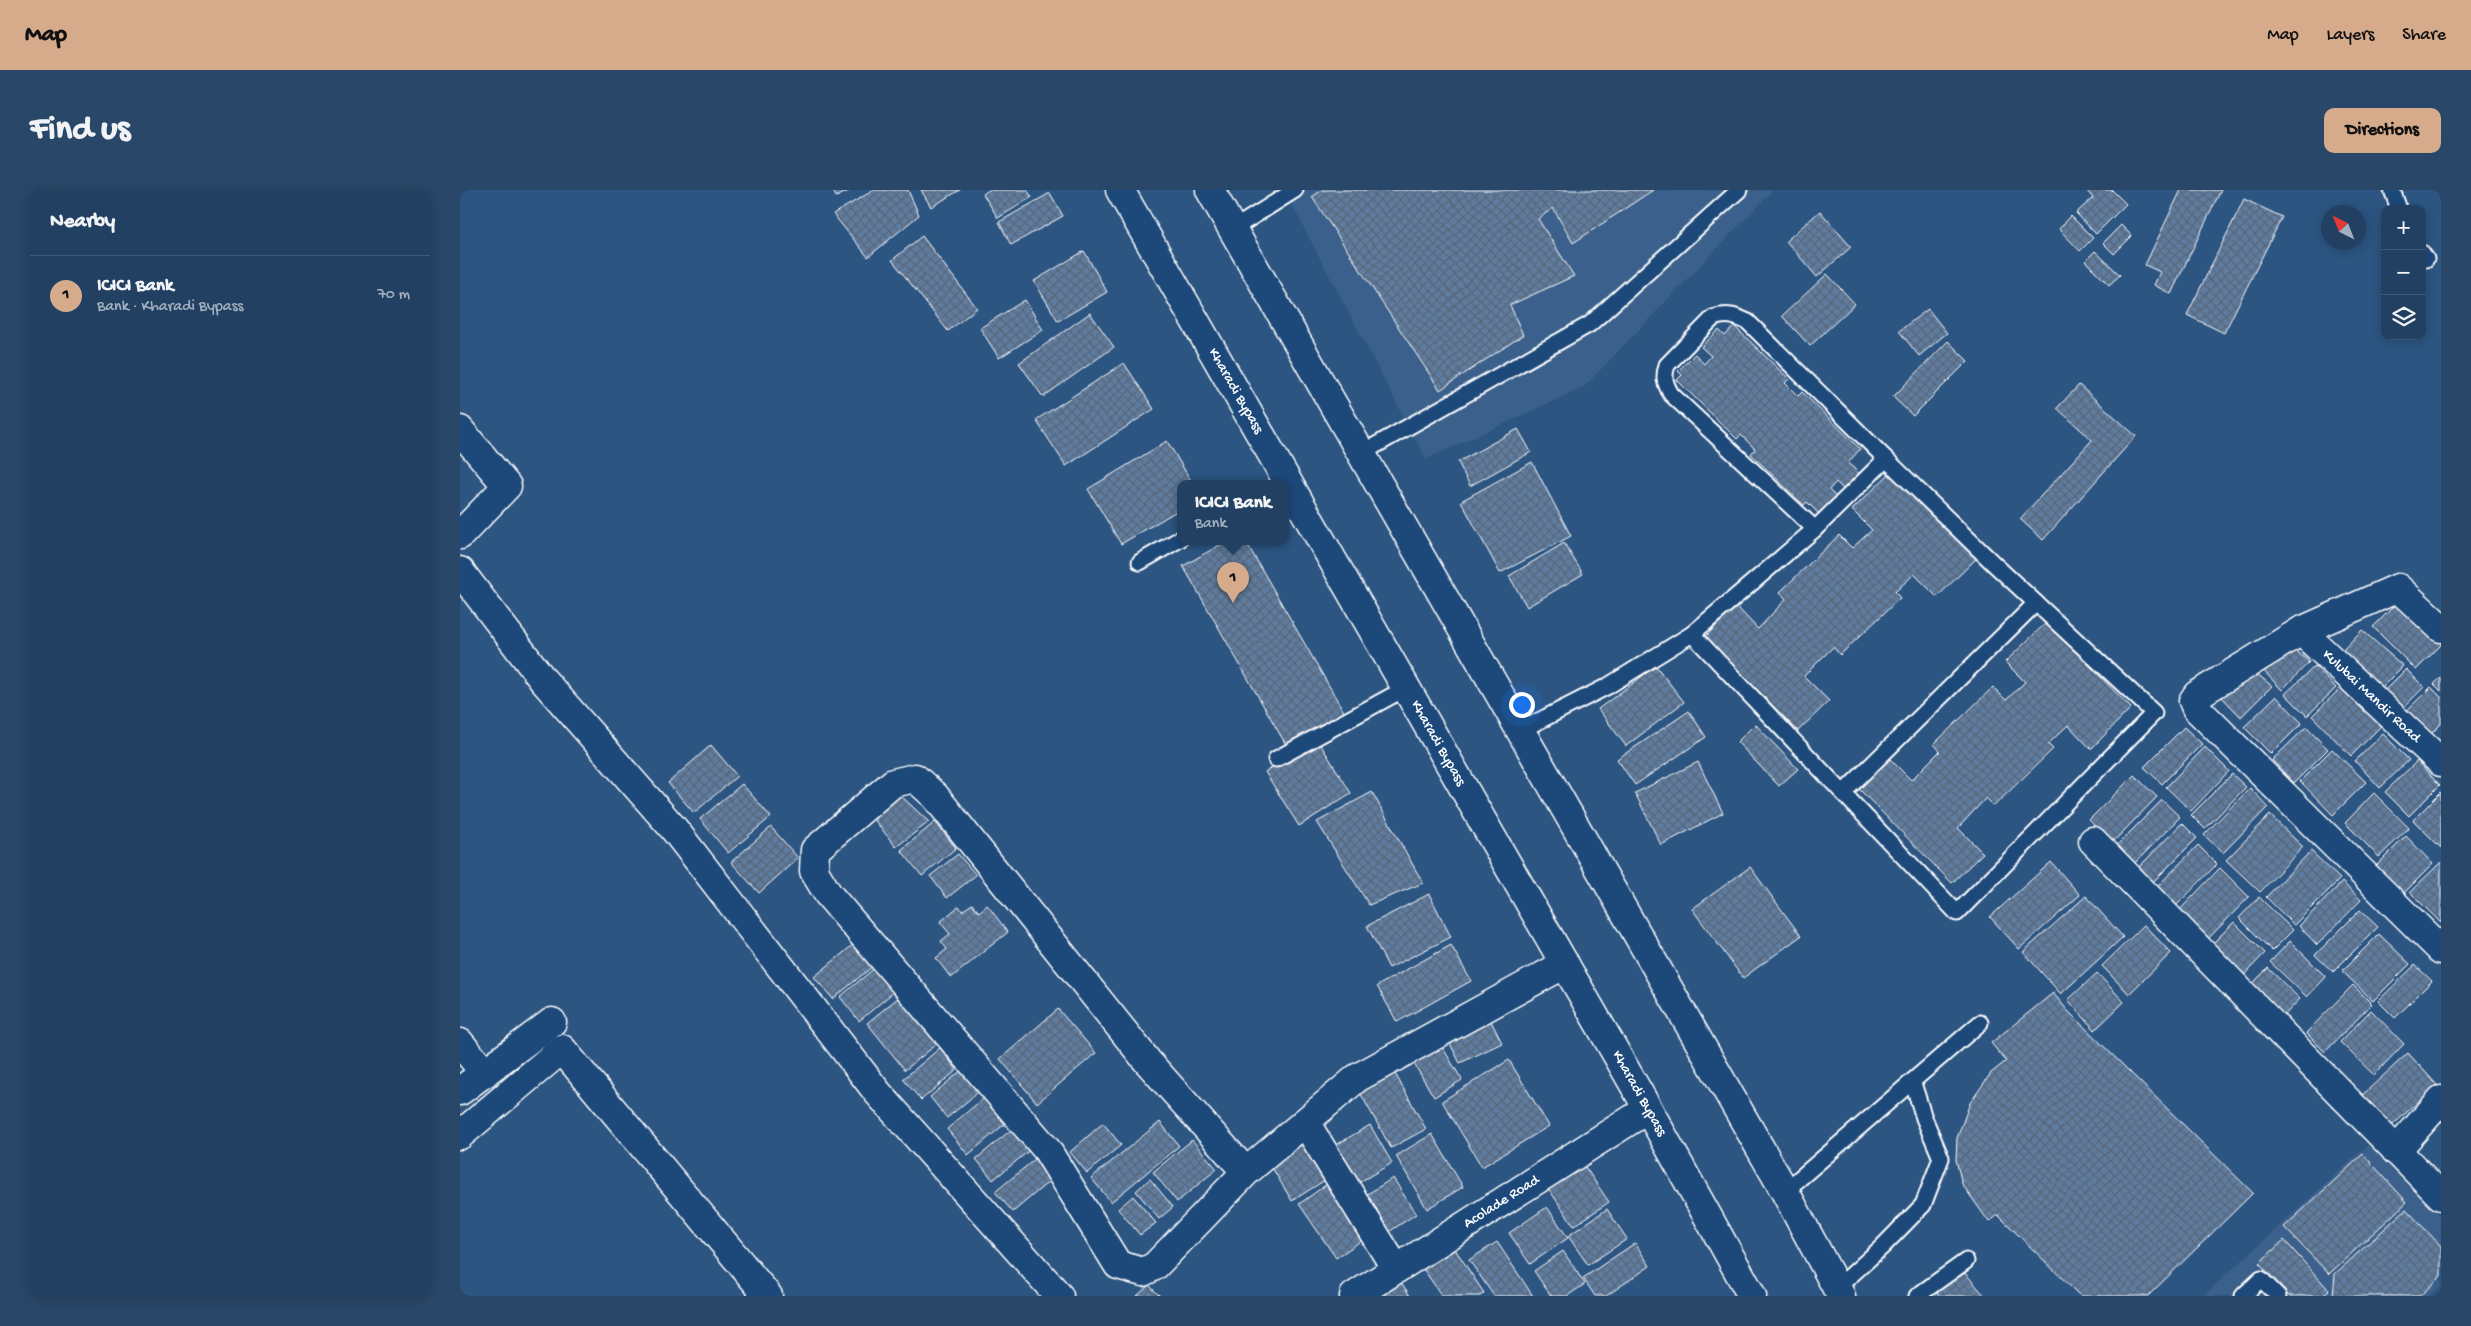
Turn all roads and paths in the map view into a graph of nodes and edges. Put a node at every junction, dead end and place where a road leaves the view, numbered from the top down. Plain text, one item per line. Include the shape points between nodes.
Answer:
1 (1120, 190) edge
2 (1210, 190) edge
3 (1295, 190) edge
4 (1739, 190) edge
5 (2392, 190) edge
6 (2398, 205) edge
7 (1233, 229) junction
8 (460, 430) edge
9 (1362, 453) junction
10 (1886, 459) junction
11 (1279, 480) edge
12 (1289, 496) edge
13 (1815, 529) junction
14 (460, 535) edge
15 (1177, 541) edge
16 (1140, 562) dead end
17 (460, 571) edge
18 (2036, 603) junction
19 (2441, 628) edge
20 (2301, 631) junction
21 (1692, 634) junction
22 (1406, 688) junction
23 (1521, 730) junction
24 (1276, 759) dead end
25 (2441, 762) edge
26 (1844, 792) junction
27 (2093, 841) dead end
28 (2441, 950) edge
29 (1565, 964) junction
30 (552, 1022) dead end
31 (1980, 1023) dead end
32 (460, 1043) edge
33 (485, 1073) junction
34 (1913, 1083) junction
35 (460, 1091) edge
36 (2441, 1100) edge
37 (1648, 1109) junction
38 (1305, 1122) junction
39 (460, 1135) edge
40 (2396, 1151) junction
41 (1246, 1172) junction
42 (1785, 1192) junction
43 (2441, 1196) edge
44 (1966, 1261) dead end
45 (1396, 1269) junction
46 (1839, 1292) edge
47 (768, 1296) edge
48 (1059, 1296) edge
49 (1354, 1296) edge
50 (1752, 1296) edge
51 (1917, 1296) edge
52 (2243, 1296) edge
53 (2278, 1296) edge

1 - 11 main road, Kharadi Bypass
2 - 7 main road
3 - 7 lane
4 - 9 lane via 1590,324
5 - 6 lane
7 - 9 main road
8 - 14 main road via 506,486
9 - 23 main road
10 - 13 lane
10 - 13 lane via 1748,322 1732,315 1722,314 1713,318 1667,366 1664,383 1671,394
10 - 18 lane
12 - 22 main road, Kharadi Bypass
13 - 21 lane
15 - 16 lane
17 - 48 main road via 543,680 674,829 878,1093
18 - 26 lane
18 - 26 lane via 2154,713 1957,913
19 - 20 main road via 2398,588
20 - 25 main road, Kulubai Mandir Road
20 - 28 main road via 2197,695 2193,701 2196,708
21 - 23 lane via 1608,686
21 - 26 lane
22 - 24 lane
22 - 29 main road, Kharadi Bypass
23 - 42 main road
27 - 40 main road
29 - 37 main road, Kharadi Bypass
29 - 38 main road via 1357,1078
30 - 33 main road
31 - 34 lane
32 - 33 main road
33 - 35 main road
34 - 42 lane
34 - 46 lane via 1941,1158 1923,1205
36 - 40 main road
37 - 45 main road, Acolade Road
37 - 50 main road, Kharadi Bypass
38 - 41 main road
38 - 45 main road
39 - 47 main road via 562,1049
40 - 43 main road
41 - 41 main road via 1155,1266 1143,1272 1118,1265 1047,1150 828,894 814,871 814,850 893,783 915,778 935,796 1148,1062
42 - 46 main road
44 - 51 lane
45 - 49 main road, Acolade Road
52 - 53 lane via 2261,1279

